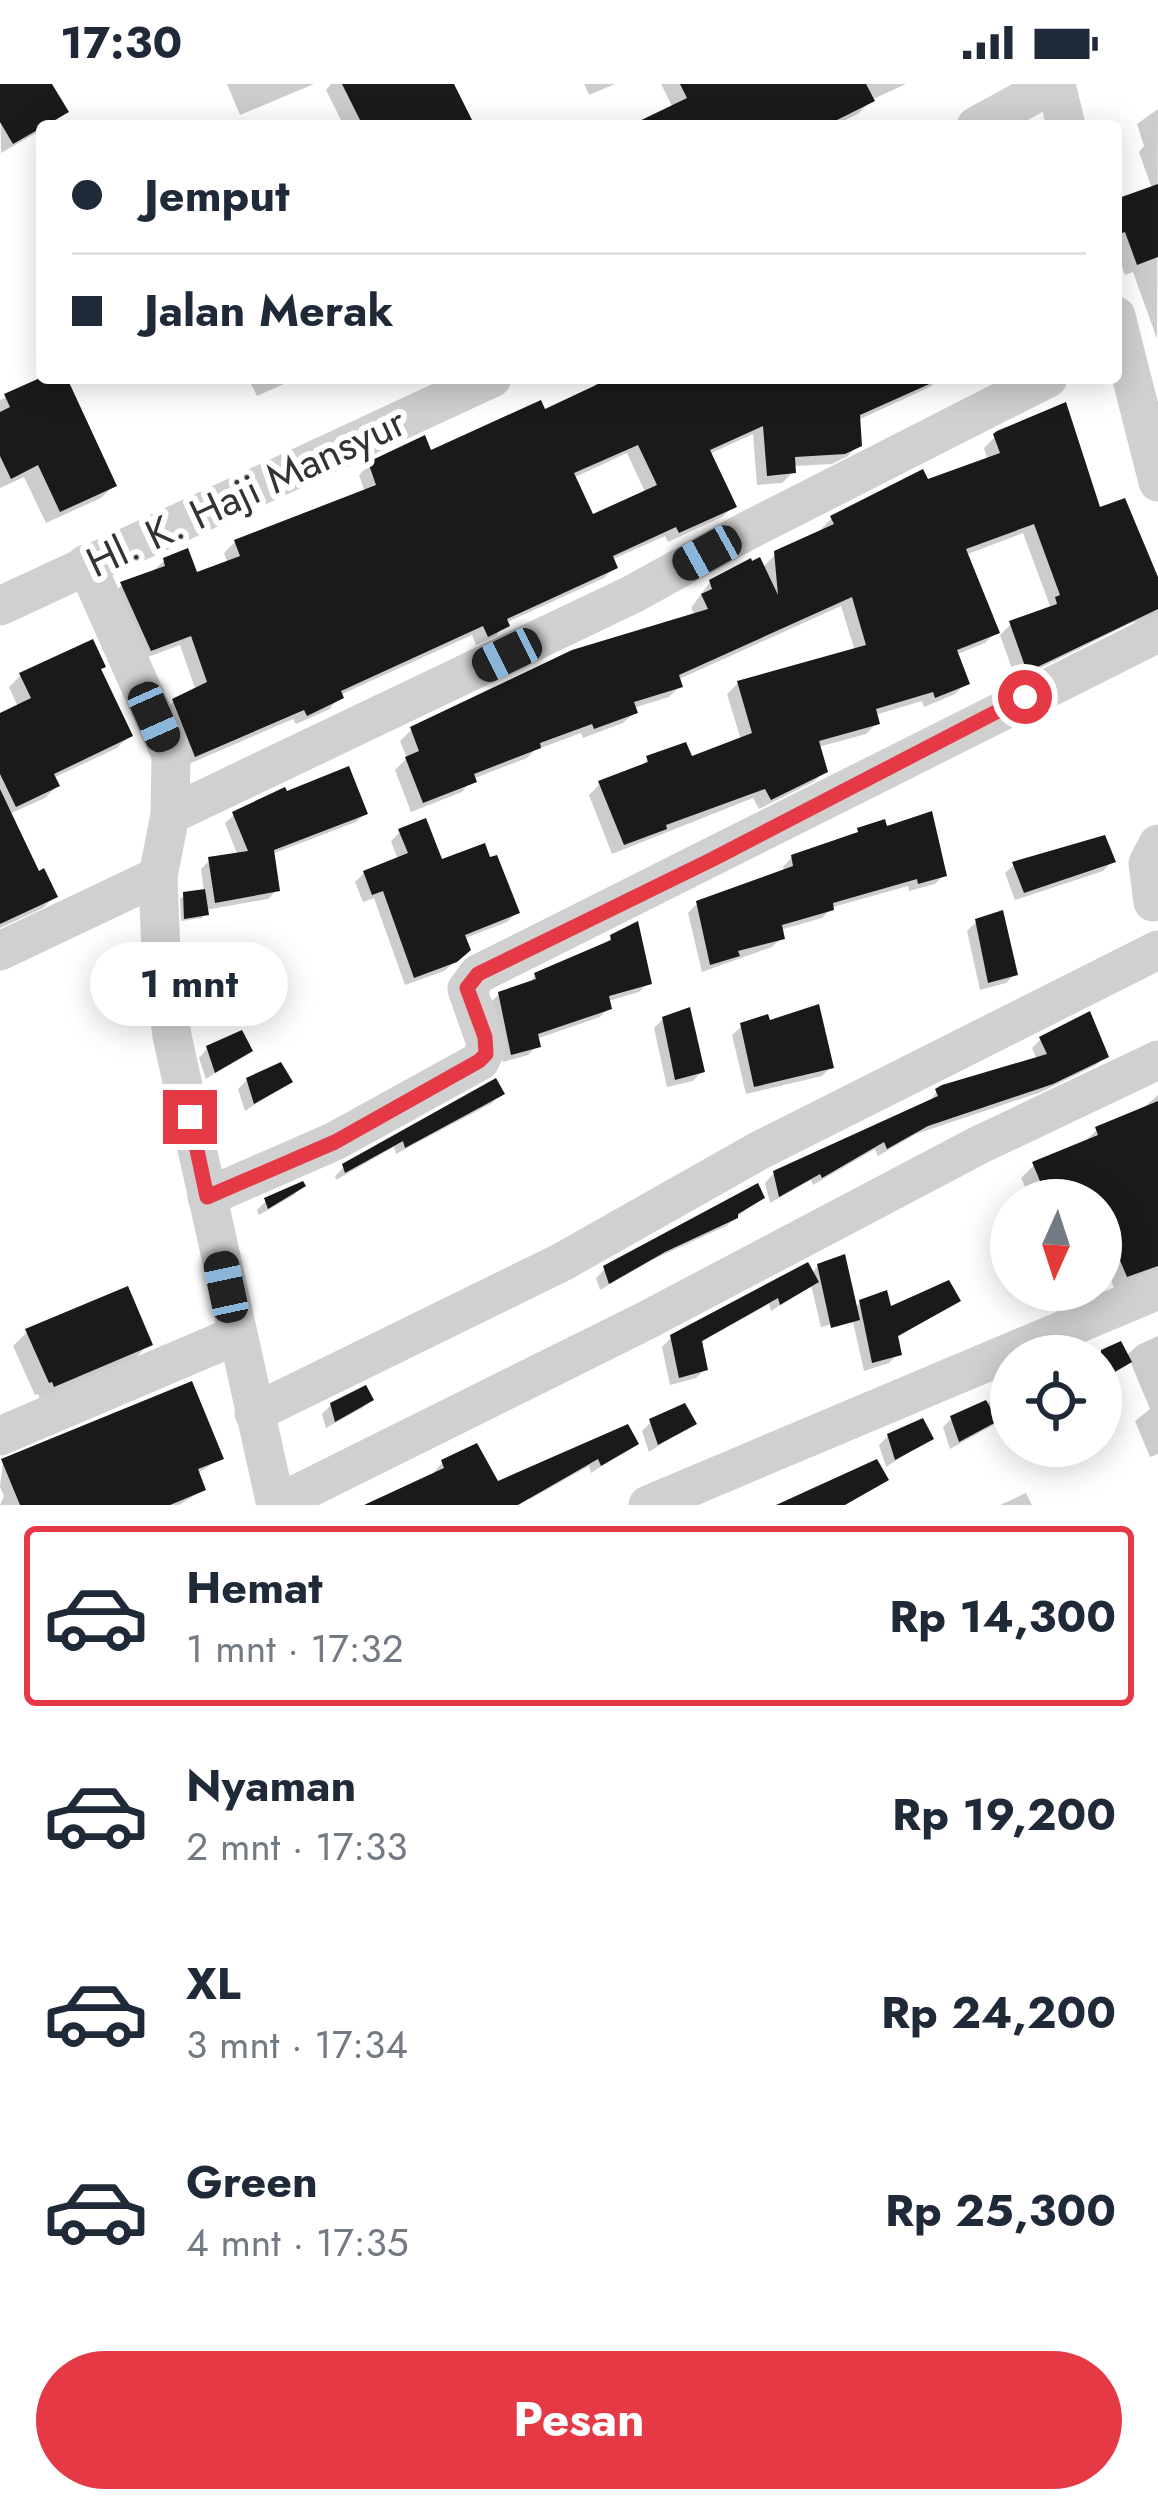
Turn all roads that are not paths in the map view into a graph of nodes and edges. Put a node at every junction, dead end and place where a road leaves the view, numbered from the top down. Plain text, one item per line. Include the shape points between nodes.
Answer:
1 (1054, 84) edge
2 (987, 120) edge
3 (1064, 120) edge
4 (1122, 348) edge
5 (473, 384) edge
6 (1036, 384) edge
7 (1158, 482) edge
8 (86, 564) junction
9 (0, 606) edge
10 (1158, 633) edge
11 (170, 815) junction
12 (1158, 844) edge
13 (158, 876) junction
14 (1153, 902) dead end
15 (1158, 950) edge
16 (0, 951) edge
17 (1158, 1060) edge
18 (207, 1197) junction
19 (1158, 1290) edge
20 (237, 1335) junction
21 (254, 1413) junction
22 (0, 1436) edge
23 (276, 1505) edge
24 (648, 1505) edge

1 - 2 street
1 - 3 street
4 - 7 street
5 - 8 street, Hl. K. Haji Mansyur
6 - 11 street via 633,595
8 - 9 street, Hl. K. Haji Mansyur
8 - 11 street via 171,755
10 - 18 street via 478,974 467,988 487,1046 479,1061 335,1142
11 - 13 street
12 - 14 street via 1148,862
13 - 16 street
13 - 18 street via 172,1036
15 - 21 street via 760,1150 562,1262
17 - 23 street
18 - 20 street
19 - 24 street
20 - 21 street
20 - 22 street
21 - 23 street

